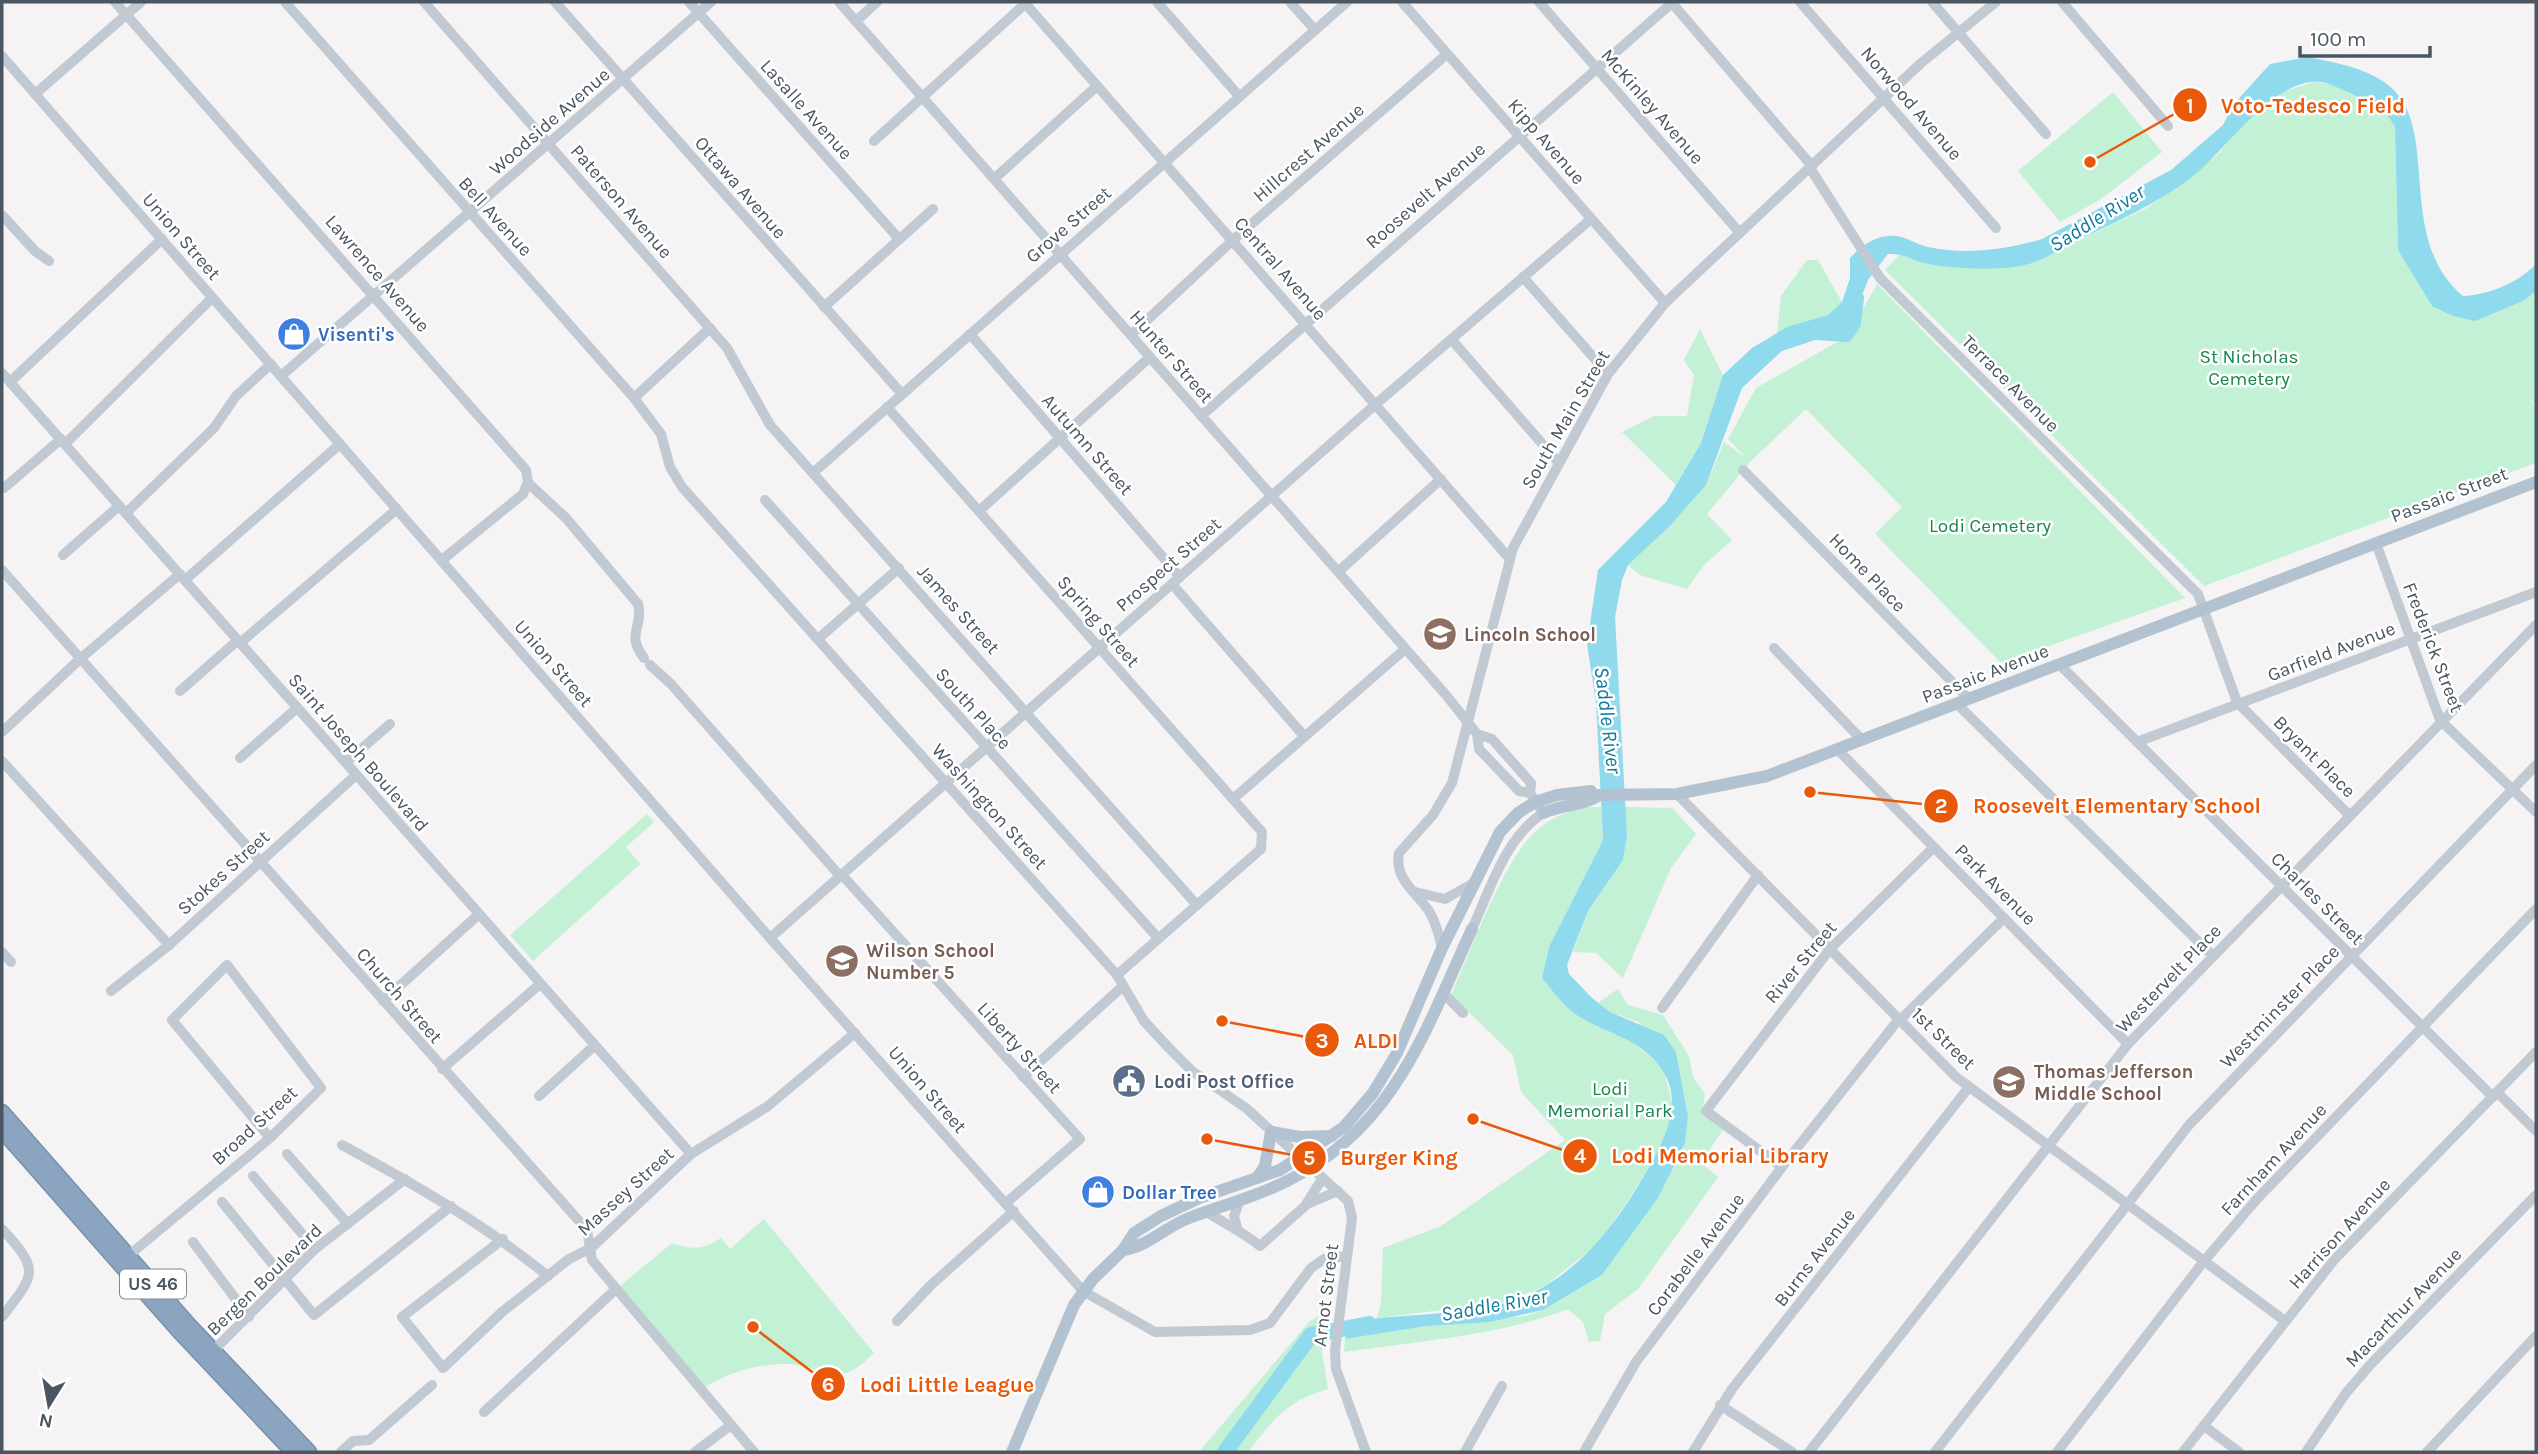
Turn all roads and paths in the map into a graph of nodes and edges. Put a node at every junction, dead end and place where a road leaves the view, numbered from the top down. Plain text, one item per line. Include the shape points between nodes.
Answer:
1 (116, 2) edge
2 (141, 2) edge
3 (285, 2) edge
4 (424, 2) edge
5 (555, 2) edge
6 (689, 2) edge
7 (711, 2) edge
8 (839, 2) edge
9 (877, 2) edge
10 (1026, 2) edge
11 (1157, 2) edge
12 (1290, 2) edge
13 (1347, 2) edge
14 (1402, 2) edge
15 (1539, 2) edge
16 (1672, 2) edge
17 (1800, 2) edge
18 (1932, 2) edge
19 (1996, 2) edge
20 (2062, 2) edge
21 (699, 13) junction
22 (126, 14) junction
23 (856, 21) junction
24 (1315, 30) junction
25 (1958, 31) junction
26 (1447, 54) junction
27 (2, 56) edge
28 (1598, 68) junction
29 (624, 79) junction
30 (1097, 86) junction
31 (35, 94) junction
32 (1239, 96) junction
33 (922, 97) junction
34 (1885, 98) junction
35 (2168, 126) dead end
36 (2046, 134) dead end
37 (1519, 136) junction
38 (874, 141) dead end
39 (549, 145) junction
40 (1164, 162) junction
41 (1811, 167) junction
42 (994, 179) junction
43 (933, 209) dead end
44 (470, 213) junction
45 (2, 215) edge
46 (1591, 219) junction
47 (1996, 228) dead end
48 (1740, 233) junction
49 (162, 239) junction
50 (899, 239) junction
51 (1233, 240) junction
52 (1060, 254) junction
53 (49, 261) dead end
54 (1523, 277) junction
55 (375, 295) junction
56 (212, 298) junction
57 (1665, 303) junction
58 (824, 307) junction
59 (1306, 323) junction
60 (710, 328) junction
61 (970, 334) junction
62 (1131, 335) junction
63 (1451, 340) junction
64 (1150, 357) junction
65 (271, 364) junction
66 (2, 373) edge
67 (1608, 374) junction
68 (281, 376) junction
69 (10, 382) junction
70 (902, 394) junction
71 (634, 398) junction
72 (1376, 404) junction
73 (887, 407) junction
74 (1201, 416) junction
75 (1060, 438) junction
76 (63, 442) junction
77 (340, 444) junction
78 (668, 461) joint
79 (1559, 463) junction
80 (1743, 470) dead end
81 (813, 473) junction
82 (1441, 479) junction
83 (2536, 482) edge
84 (528, 483) junction
85 (4, 488) dead end
86 (1271, 496) junction
87 (765, 500) dead end
88 (123, 509) junction
89 (397, 509) junction
90 (979, 512) junction
91 (2376, 543) junction
92 (63, 555) dead end
93 (1510, 558) junction
94 (442, 560) junction
95 (899, 568) junction
96 (2, 570) edge
97 (1338, 572) junction
98 (182, 577) junction
99 (1176, 580) junction
100 (2536, 592) edge
101 (858, 604) junction
102 (2204, 609) junction
103 (2536, 625) edge
104 (818, 639) junction
105 (2411, 639) junction
106 (239, 642) junction
107 (1099, 648) junction
108 (1774, 648) dead end
109 (1404, 650) junction
110 (79, 659) junction
111 (2060, 664) junction
112 (180, 691) dead end
113 (1963, 702) junction
114 (2239, 704) junction
115 (298, 708) junction
116 (1028, 711) junction
117 (2440, 720) junction
118 (390, 724) dead end
119 (1469, 724) junction
120 (2, 732) edge
121 (1304, 736) junction
122 (1862, 740) junction
123 (2137, 742) junction
124 (986, 748) junction
125 (1838, 750) junction
126 (240, 758) dead end
127 (2, 761) edge
128 (346, 762) junction
129 (2536, 765) edge
130 (356, 775) junction
131 (946, 783) junction
132 (2512, 790) junction
133 (1595, 793) junction
134 (1677, 794) junction
135 (1532, 798) junction
136 (1233, 799) junction
137 (2536, 812) edge
138 (1543, 813) junction
139 (2349, 815) junction
140 (1934, 847) junction
141 (260, 863) junction
142 (1758, 875) junction
143 (841, 876) junction
144 (1472, 884) junction
145 (2281, 886) junction
146 (1415, 892) junction
147 (1196, 904) junction
148 (2536, 909) edge
149 (478, 915) junction
150 (2004, 918) junction
151 (1472, 929) joint
152 (770, 938) junction
153 (1157, 938) junction
154 (169, 945) junction
155 (1442, 948) junction
156 (1830, 949) junction
157 (2, 952) edge
158 (2213, 956) junction
159 (2352, 956) junction
160 (10, 962) dead end
161 (1117, 975) junction
162 (540, 984) junction
163 (1124, 986) junction
164 (111, 991) dead end
165 (1443, 993) junction
166 (383, 1001) junction
167 (1662, 1008) dead end
168 (1463, 1013) dead end
169 (1899, 1019) junction
170 (2423, 1027) junction
171 (855, 1033) junction
172 (2129, 1044) junction
173 (594, 1046) junction
174 (2536, 1052) edge
175 (442, 1069) junction
176 (1023, 1077) junction
177 (1969, 1087) junction
178 (2495, 1095) junction
179 (539, 1096) dead end
180 (2, 1112) edge
181 (2, 1130) edge
182 (2536, 1131) edge
183 (1271, 1132) junction
184 (1332, 1136) junction
185 (270, 1138) junction
186 (342, 1145) dead end
187 (2049, 1146) junction
188 (288, 1154) dead end
189 (691, 1154) junction
190 (1300, 1159) junction
191 (1782, 1167) junction
192 (1310, 1169) junction
193 (253, 1176) dead end
194 (1257, 1178) junction
195 (405, 1179) junction
196 (1322, 1179) junction
197 (1338, 1191) junction
198 (2536, 1195) edge
199 (1240, 1200) junction
200 (222, 1202) dead end
201 (2127, 1204) junction
202 (451, 1206) junction
203 (1305, 1206) junction
204 (1010, 1207) junction
205 (1207, 1212) junction
206 (348, 1224) junction
207 (1237, 1228) junction
208 (2, 1229) edge
209 (503, 1239) junction
210 (193, 1242) dead end
211 (591, 1248) junction
212 (315, 1249) junction
213 (1123, 1250) junction
214 (128, 1256) junction
215 (1346, 1256) junction
216 (2204, 1261) junction
217 (548, 1276) junction
218 (286, 1280) junction
219 (616, 1289) junction
220 (1083, 1291) junction
221 (2, 1317) edge
222 (249, 1317) junction
223 (897, 1321) dead end
224 (2285, 1321) junction
225 (2536, 1336) edge
226 (213, 1352) junction
227 (432, 1385) dead end
228 (1502, 1386) dead end
229 (1720, 1405) junction
230 (484, 1412) dead end
231 (731, 1424) junction
232 (2204, 1426) junction
233 (293, 1452) edge
234 (309, 1452) edge
235 (341, 1452) edge
236 (695, 1452) edge
237 (754, 1452) edge
238 (1012, 1452) edge
239 (1366, 1452) edge
240 (1465, 1452) edge
241 (1584, 1452) edge
242 (1693, 1452) edge
243 (1792, 1452) edge
244 (1809, 1452) edge
245 (1935, 1452) edge
246 (2057, 1452) edge
247 (2183, 1452) edge
248 (2239, 1452) edge
249 (2306, 1452) edge
250 (2427, 1452) edge

1 - 22 street, Lawrence Avenue
2 - 22 street
3 - 44 street, Bell Avenue
4 - 39 street, Paterson Avenue
5 - 29 street, Ottawa Avenue
6 - 21 street, Lasalle Avenue
7 - 21 street, Woodside Avenue
8 - 23 street, Hunter Street
9 - 23 street
10 - 30 street, Central Avenue
10 - 33 street
11 - 32 street
12 - 24 street
13 - 24 street, Grove Street
14 - 26 street, Kipp Avenue
15 - 28 street, McKinley Avenue
16 - 28 street, Roosevelt Avenue
16 - 41 street, Terrace Avenue
17 - 34 street, Norwood Avenue
18 - 25 street
19 - 25 street, South Main Street
20 - 35 street
21 - 29 street, Woodside Avenue
21 - 50 street, Lasalle Avenue
22 - 31 street
22 - 55 street, Lawrence Avenue
23 - 33 street, Hunter Street
24 - 32 street, Grove Street
25 - 34 street, South Main Street
25 - 36 street
26 - 37 street, Kipp Avenue
26 - 51 street, Hillcrest Avenue
27 - 31 street, Union Street
28 - 37 street, Roosevelt Avenue
28 - 48 street, McKinley Avenue
29 - 39 street, Woodside Avenue
29 - 58 street, Ottawa Avenue
30 - 40 street, Central Avenue
30 - 42 street
31 - 49 street, Union Street
32 - 40 street, Grove Street
33 - 38 street
33 - 42 street, Hunter Street
34 - 41 street, South Main Street
34 - 47 street, Norwood Avenue
37 - 46 street, Kipp Avenue
37 - 59 street, Roosevelt Avenue
39 - 44 street, Woodside Avenue
39 - 60 street, Paterson Avenue
40 - 51 street, Central Avenue
40 - 52 street, Grove Street
41 - 48 street, South Main Street
41 - 102 street, Terrace Avenue via 1880,278 2198,594
42 - 52 street, Hunter Street
43 - 50 street
44 - 55 street, Woodside Avenue
44 - 71 street, Bell Avenue
45 - 53 street
46 - 54 street, Prospect Street
46 - 57 street, Kipp Avenue
48 - 57 street, South Main Street
49 - 56 street, Union Street
49 - 69 street
50 - 58 street
51 - 59 street, Central Avenue
51 - 62 street, Hillcrest Avenue
52 - 61 street, Grove Street
52 - 62 street, Hunter Street
54 - 63 street, Prospect Street
54 - 67 street
55 - 68 street, Woodside Avenue
55 - 84 street, Lawrence Avenue via 526,470
56 - 65 street, Union Street
56 - 76 street
57 - 67 street, South Main Street
58 - 70 street, Ottawa Avenue
59 - 72 street, Central Avenue
59 - 74 street, Roosevelt Avenue
60 - 71 street
60 - 81 street, James Street via 736,362 760,413
61 - 70 street, Grove Street
61 - 75 street, Autumn Street
62 - 64 street, Hunter Street
63 - 72 street, Prospect Street
63 - 79 street
64 - 74 street, Hunter Street
64 - 75 street
65 - 68 street, Union Street
65 - 88 street via 236,396 214,428
66 - 69 street, Saint Joseph Boulevard
67 - 79 street, South Main Street
68 - 77 street, Union Street
69 - 76 street, Saint Joseph Boulevard
70 - 73 street, Grove Street
71 - 78 street, Bell Avenue via 661,435
72 - 82 street, Central Avenue
72 - 86 street, Prospect Street
73 - 81 street, Grove Street
73 - 90 street, Spring Street
74 - 86 street, Hunter Street
75 - 90 street
75 - 99 street, Autumn Street
76 - 85 street
76 - 88 street, Saint Joseph Boulevard
77 - 89 street, Union Street
77 - 98 street
78 - 104 street, Washington Street via 682,487
79 - 93 street, South Main Street
80 - 113 street, Home Place
81 - 95 street, James Street
82 - 93 street, Central Avenue
82 - 97 street
83 - 91 main road, Passaic Street
84 - 94 street via 523,494
84 - 143 street, Liberty Street via 566,518 638,604 641,615 633,637 647,661
86 - 97 street, Hunter Street
86 - 99 street, Prospect Street
87 - 101 street, South Place
88 - 92 street
88 - 98 street, Saint Joseph Boulevard
89 - 94 street, Union Street
89 - 106 street
90 - 107 street, Spring Street
91 - 102 main road, Passaic Avenue
91 - 105 street, Frederick Street
93 - 119 street, South Main Street
94 - 152 street, Union Street
95 - 101 street
95 - 116 street, James Street
96 - 110 street, Church Street
97 - 109 street, Hunter Street
98 - 106 street, Saint Joseph Boulevard
98 - 110 street
99 - 107 street, Prospect Street
99 - 121 street, Autumn Street
100 - 105 street, Garfield Avenue
101 - 104 street
101 - 124 street, South Place
102 - 111 main road, Passaic Avenue
102 - 114 street, Bryant Place
103 - 117 street, Westervelt Place
104 - 131 street, Washington Street
105 - 114 street, Garfield Avenue
105 - 117 street, Frederick Street
106 - 112 street
106 - 115 street, Saint Joseph Boulevard
107 - 116 street, Prospect Street
107 - 136 street, Spring Street
108 - 122 street
109 - 119 street, Hunter Street
109 - 121 street
110 - 120 street
110 - 141 street, Church Street
111 - 113 main road, Passaic Avenue
111 - 123 street, Charles Street
113 - 122 main road, Passaic Avenue
113 - 158 street, Home Place
114 - 123 street, Garfield Avenue
114 - 139 street, Bryant Place
115 - 126 street
115 - 128 street, Saint Joseph Boulevard
116 - 124 street, Prospect Street
116 - 147 street, James Street
117 - 132 street, Frederick Street
117 - 139 street, Westervelt Place
118 - 128 street
119 - 135 street, Hunter Street via 1492,739 1531,783
119 - 146 street, South Main Street via 1443,801 1399,853 1400,872
121 - 136 street
122 - 125 main road, Passaic Avenue
123 - 145 street, Charles Street
124 - 131 street, Prospect Street
124 - 153 street, South Place
125 - 134 main road, Passaic Avenue via 1748,781
125 - 140 street, Park Avenue
127 - 154 street
128 - 130 street, Saint Joseph Boulevard
129 - 132 street, Westminster Place
130 - 141 street, Stokes Street
130 - 149 street, Saint Joseph Boulevard
131 - 143 street, Prospect Street
131 - 161 street, Washington Street
132 - 137 street, Frederick Street
132 - 159 street, Westminster Place
133 - 134 main road, Passaic Avenue
133 - 135 main road
133 - 138 main road
134 - 142 street, 1st Street
135 - 138 street, Hunter Street
135 - 144 main road via 1508,822
136 - 147 street, Spring Street via 1264,837 1261,849
138 - 151 street via 1512,843
139 - 145 street, Westervelt Place
140 - 150 street, Park Avenue
140 - 156 street, River Street
141 - 154 street, Stokes Street
141 - 166 street, Church Street
142 - 156 street, 1st Street
142 - 167 street
143 - 152 street, Prospect Street
143 - 176 street, Liberty Street
144 - 146 street via 1445,900
144 - 155 main road
145 - 158 street, Westervelt Place
145 - 159 street, Charles Street
146 - 155 street, South Main Street via 1438,927
147 - 153 street
148 - 170 street, Farnham Avenue
149 - 162 street, Saint Joseph Boulevard
149 - 166 street
150 - 169 street, Corabelle Avenue
150 - 172 street, Park Avenue
151 - 165 main road
152 - 171 street, Union Street
153 - 161 street
154 - 164 street, Stokes Street
155 - 184 main road via 1386,1074 1361,1109
156 - 169 street, 1st Street
156 - 191 street, River Street via 1706,1111
157 - 160 street
158 - 172 street, Westervelt Place
159 - 170 street, Charles Street
159 - 201 street, Westminster Place via 2189,1125
161 - 163 street, Washington Street
162 - 173 street, Saint Joseph Boulevard
162 - 175 street
163 - 176 street
163 - 183 street, Washington Street via 1144,1021 1174,1053
165 - 168 street
165 - 192 main road via 1413,1059 1385,1102 1355,1136
166 - 175 street, Church Street
169 - 177 street, 1st Street
169 - 191 street, Corabelle Avenue
170 - 178 street, Charles Street
170 - 216 street, Farnham Avenue via 2256,1199
171 - 189 street, Massey Street via 768,1106
171 - 204 street, Union Street
172 - 187 street, Westervelt Place
173 - 179 street
173 - 189 street, Saint Joseph Boulevard
174 - 178 street, Harrison Avenue
175 - 211 street, Church Street via 587,1230
176 - 204 street, Liberty Street via 1080,1139
177 - 187 street, 1st Street
177 - 229 street, Burns Avenue
178 - 182 street, Charles Street
178 - 224 street, Harrison Avenue via 2334,1260
180 - 214 highway, US 46
181 - 233 highway, US 46
183 - 184 main road
183 - 190 street, Washington Street
183 - 194 main road via 1265,1166
184 - 190 main road
185 - 185 street, Broad Street via 321,1088 227,965 172,1020
185 - 214 street, Broad Street
186 - 195 street
187 - 201 street, 1st Street
187 - 244 street, Westervelt Place
188 - 206 street
189 - 211 street, Massey Street
190 - 192 street, Arnot Street
190 - 194 main road
191 - 241 street, Corabelle Avenue via 1636,1362
192 - 196 street, Arnot Street
192 - 199 main road
193 - 212 street
194 - 213 main road via 1161,1216 1134,1233
195 - 202 street
195 - 206 street, Bergen Boulevard
196 - 197 street, Arnot Street
196 - 203 street
197 - 203 street
197 - 215 street, Arnot Street via 1348,1201 1352,1218
198 - 249 street, Macarthur Avenue via 2371,1364
199 - 205 main road
199 - 207 street via 1234,1216
200 - 218 street
201 - 216 street, 1st Street
201 - 245 street, Westminster Place
202 - 209 street
202 - 218 street via 314,1315
203 - 207 street via 1260,1246
204 - 220 street, Union Street
204 - 223 street
205 - 207 street
205 - 213 main road via 1168,1228 1141,1247
206 - 212 street, Bergen Boulevard
208 - 221 street via 24,1253 30,1269 27,1284
209 - 217 street
209 - 217 street, Massey Street via 402,1317 443,1368
210 - 222 street
211 - 217 street, Massey Street
211 - 219 street, Church Street via 592,1260
212 - 218 street, Bergen Boulevard
213 - 220 main road
214 - 226 highway, US 46
215 - 220 street, Union Street via 1324,1259 1311,1268 1269,1323 1251,1330 1155,1332
215 - 239 street, Arnot Street via 1336,1369
216 - 224 street, 1st Street
216 - 246 street, Farnham Avenue
218 - 222 street, Bergen Boulevard
219 - 230 street
219 - 231 street, Church Street
220 - 238 main road
222 - 226 street, Bergen Boulevard
224 - 232 street, Harrison Avenue
225 - 250 street
226 - 234 highway, US 46
227 - 235 street via 369,1440 353,1441
228 - 240 street
229 - 242 street, Burns Avenue
229 - 243 street
231 - 236 street
231 - 237 street, Church Street
232 - 247 street, Harrison Avenue
232 - 248 street

